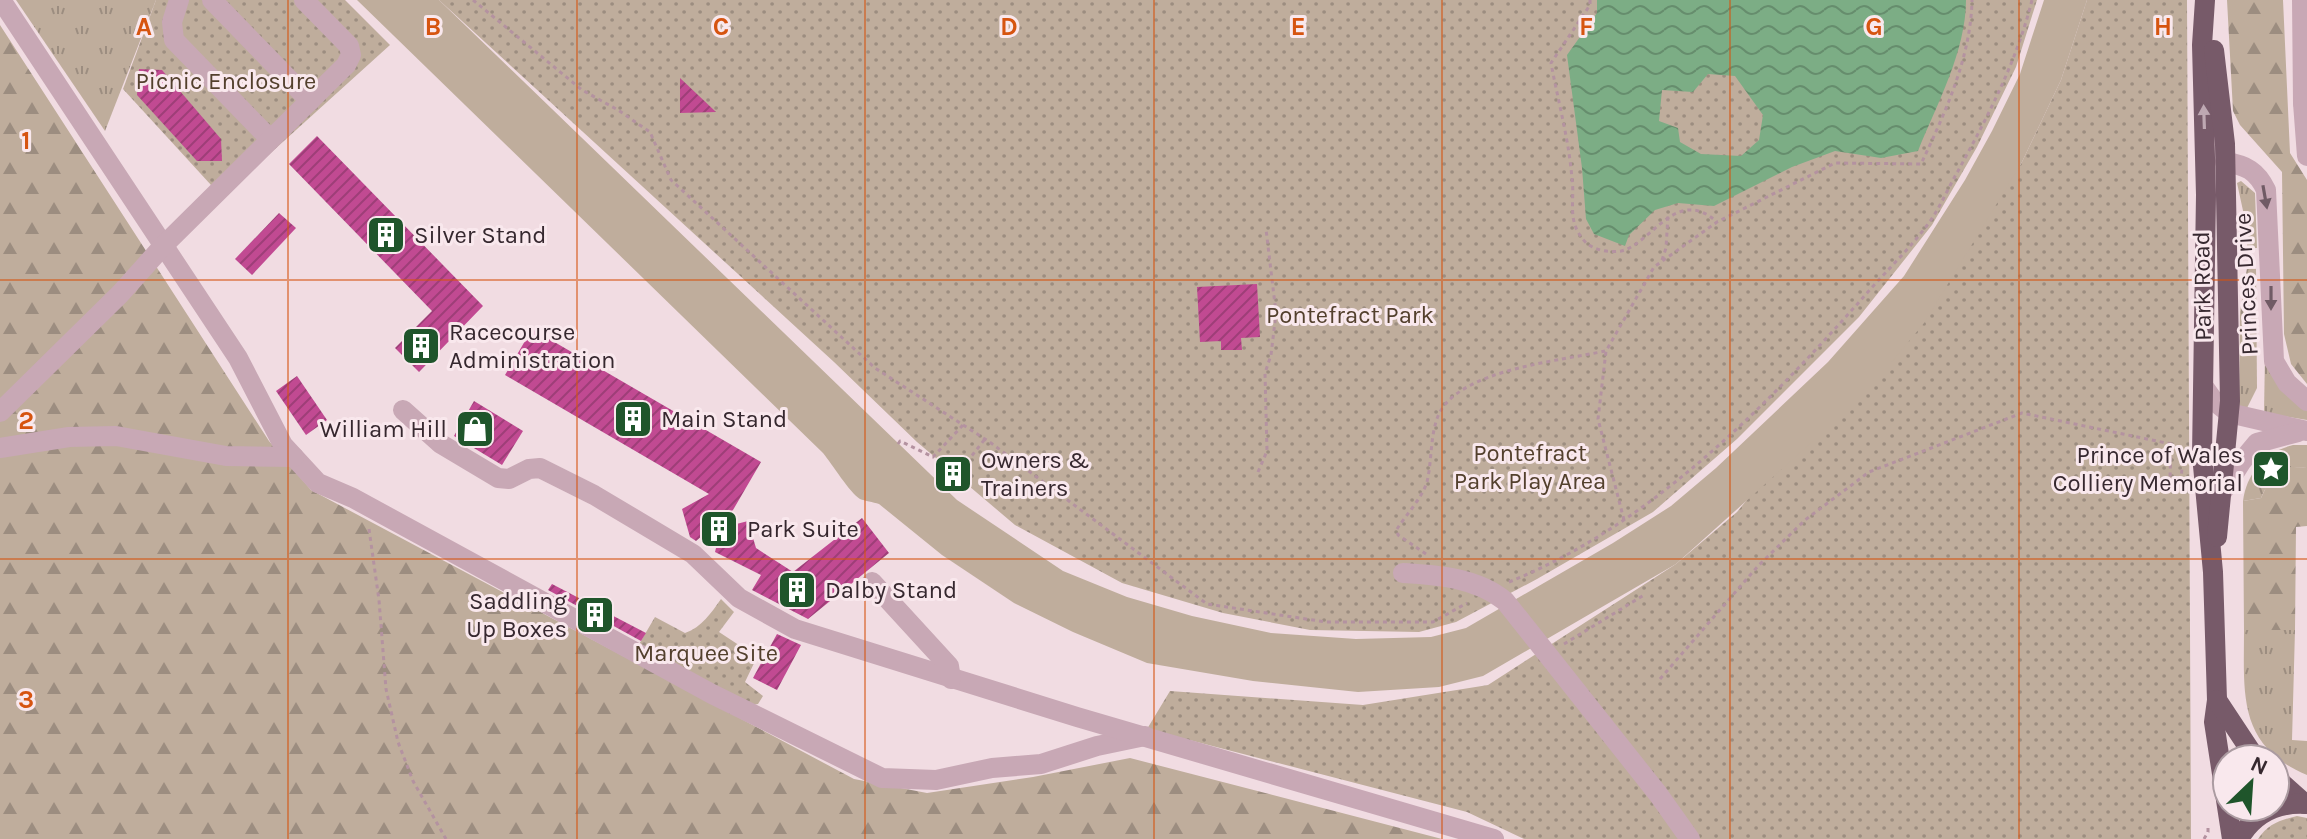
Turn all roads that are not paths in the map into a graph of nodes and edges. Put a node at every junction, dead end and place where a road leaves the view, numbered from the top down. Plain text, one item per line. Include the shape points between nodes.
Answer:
1 (1, 0) edge
2 (179, 0) edge
3 (212, 0) edge
4 (304, 0) edge
5 (2206, 0) edge
6 (2302, 0) edge
7 (310, 101) junction
8 (2305, 103) edge
9 (270, 139) junction
10 (2307, 156) edge
11 (2230, 157) junction
12 (2206, 195) junction
13 (163, 246) junction
14 (2204, 387) junction
15 (2307, 401) edge
16 (403, 410) dead end
17 (0, 412) edge
18 (2229, 413) junction
19 (2306, 431) edge
20 (0, 448) edge
21 (294, 457) junction
22 (2223, 491) junction
23 (2213, 572) junction
24 (1403, 573) dead end
25 (872, 582) dead end
26 (951, 679) junction
27 (2217, 700) junction
28 (1145, 736) junction
29 (2245, 743) edge
30 (2306, 804) edge
31 (1494, 839) edge
32 (1690, 839) edge
33 (2232, 839) edge
34 (2239, 839) edge

1 - 13 street
2 - 9 street via 172,22 174,40
3 - 7 street
4 - 7 street via 349,46 351,55
5 - 11 main road, Park Road
12 -> 5 main road, Park Road
6 - 8 street
7 - 9 street
8 - 10 street
9 - 13 street
11 - 12 main road
11 -> 15 street, Princes Drive via 2253,170 2266,190 2274,361
11 - 18 main road, Park Road
12 - 14 main road, Park Road
13 - 17 street
13 - 21 street via 238,358
14 - 18 street
14 - 23 main road, Park Road via 2202,455
16 - 26 street via 441,444 498,478 540,468 594,495 681,546 739,598 795,629
18 - 19 street
18 - 22 main road, Park Road
19 - 22 street via 2257,443
20 - 21 street via 116,436 226,456
21 - 28 street via 318,483 712,694 882,778 936,780 1041,764
22 - 23 main road, Park Road
23 - 27 main road, Park Road
24 - 32 street via 1450,578 1490,589 1505,601
25 - 26 street via 949,666
26 - 28 street
27 - 29 main road
27 - 33 main road, Park Road via 2214,722
28 - 31 street
30 - 34 main road via 2261,814

